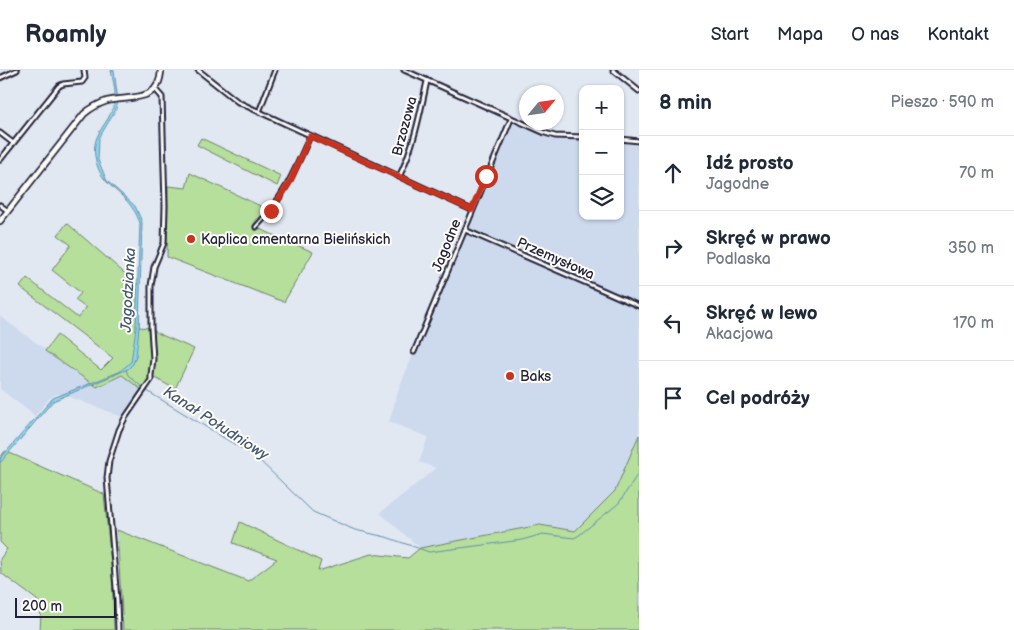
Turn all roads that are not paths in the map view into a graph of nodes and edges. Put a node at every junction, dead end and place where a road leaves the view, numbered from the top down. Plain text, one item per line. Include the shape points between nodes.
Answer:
1 (17, 70) edge
2 (84, 70) edge
3 (160, 70) edge
4 (198, 70) edge
5 (275, 70) edge
6 (404, 70) edge
7 (417, 70) edge
8 (613, 70) edge
9 (414, 75) junction
10 (0, 78) edge
11 (427, 81) junction
12 (155, 89) junction
13 (639, 91) edge
14 (259, 112) junction
15 (511, 119) junction
16 (0, 133) edge
17 (310, 136) junction
18 (579, 137) edge
19 (624, 140) edge
20 (639, 140) edge
21 (13, 143) junction
22 (0, 160) edge
23 (399, 177) junction
24 (0, 205) edge
25 (472, 210) junction
26 (8, 211) junction
27 (0, 221) edge
28 (256, 227) dead end
29 (465, 230) junction
30 (639, 306) edge
31 (414, 352) dead end
32 (118, 630) edge

1 - 10 street
2 - 21 street via 82,82 59,86
3 - 12 main road via 160,80
4 - 14 street via 238,102
5 - 14 street
6 - 9 street
7 - 9 street
8 - 13 street
9 - 11 street
11 - 15 street
11 - 23 street, Brzozowa via 415,136
12 - 26 main road via 143,96 110,101 92,108 81,117
12 - 32 street via 162,98 165,206 164,244 154,267 151,286 153,359 150,380 125,418 109,461
14 - 17 street
15 - 18 street via 555,136
15 - 25 street, Jagodne
16 - 21 street
17 - 23 street
17 - 28 street via 290,182
19 - 20 street
21 - 22 street
23 - 25 street
24 - 26 street
25 - 29 street, Jagodne
26 - 27 main road
29 - 30 street, Przemysłowa
29 - 31 street, Jagodne

